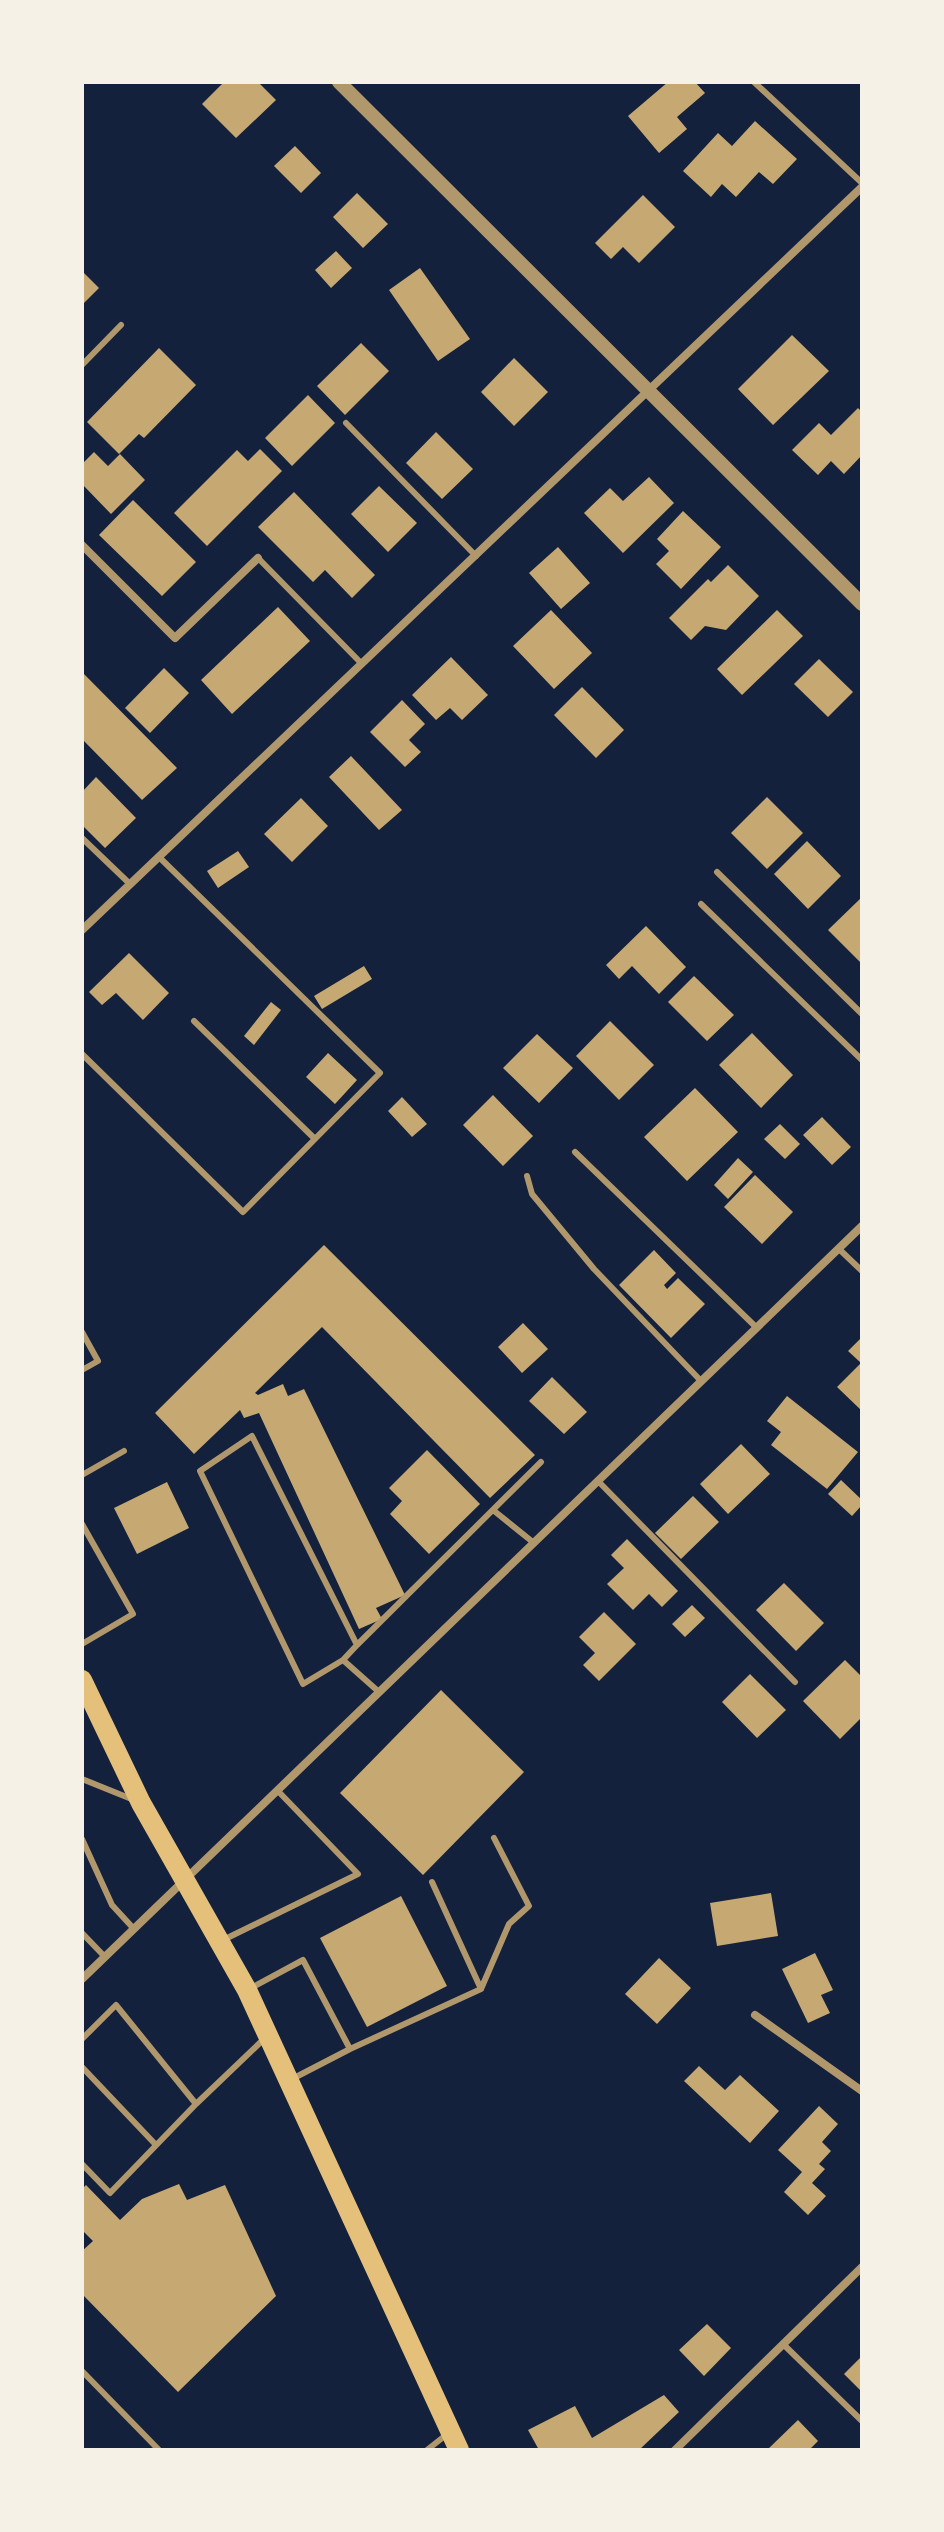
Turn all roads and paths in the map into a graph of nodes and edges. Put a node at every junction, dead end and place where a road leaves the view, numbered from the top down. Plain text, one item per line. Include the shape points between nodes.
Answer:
1 (339, 82) edge
2 (754, 82) edge
3 (862, 185) edge
4 (121, 325) dead end
5 (82, 365) edge
6 (648, 392) junction
7 (346, 423) dead end
8 (82, 545) edge
9 (476, 556) junction
10 (258, 558) joint
11 (862, 604) edge
12 (362, 664) junction
13 (82, 838) edge
14 (159, 857) junction
15 (717, 872) dead end
16 (130, 884) junction
17 (701, 904) dead end
18 (82, 930) edge
19 (862, 1014) edge
20 (194, 1021) dead end
21 (82, 1054) edge
22 (862, 1060) edge
23 (315, 1139) junction
24 (575, 1152) dead end
25 (527, 1176) dead end
26 (862, 1226) edge
27 (839, 1249) junction
28 (862, 1271) edge
29 (757, 1328) junction
30 (82, 1332) edge
31 (82, 1370) edge
32 (701, 1381) junction
33 (124, 1451) dead end
34 (541, 1462) dead end
35 (82, 1475) edge
36 (598, 1481) junction
37 (493, 1510) junction
38 (82, 1524) edge
39 (534, 1543) junction
40 (82, 1644) edge
41 (357, 1645) junction
42 (343, 1660) junction
43 (82, 1680) edge
44 (795, 1682) dead end
45 (379, 1692) junction
46 (82, 1779) edge
47 (277, 1790) junction
48 (141, 1803) junction
49 (494, 1838) dead end
50 (82, 1839) edge
51 (186, 1879) junction
52 (432, 1882) dead end
53 (134, 1929) junction
54 (82, 1933) edge
55 (219, 1941) junction
56 (105, 1957) junction
57 (82, 1979) edge
58 (481, 1989) junction
59 (247, 1990) junction
60 (755, 2015) dead end
61 (268, 2036) junction
62 (82, 2039) edge
63 (350, 2049) junction
64 (82, 2067) edge
65 (289, 2081) junction
66 (862, 2091) edge
67 (196, 2104) junction
68 (156, 2145) junction
69 (82, 2164) edge
70 (862, 2267) edge
71 (783, 2344) junction
72 (82, 2371) edge
73 (862, 2421) edge
74 (455, 2440) edge
75 (159, 2450) edge
76 (427, 2450) edge
77 (675, 2450) edge

1 - 6 street
2 - 3 lane
3 - 6 street
4 - 5 lane
6 - 9 street
6 - 11 street
7 - 9 lane
8 - 10 street via 175,638
9 - 12 street
10 - 12 lane
12 - 14 street
13 - 16 lane
14 - 16 street
14 - 23 lane via 380,1073
15 - 19 lane
16 - 18 street
17 - 22 lane
20 - 23 lane
21 - 23 lane via 243,1212
24 - 29 lane
25 - 32 lane via 532,1194 594,1269
26 - 27 street
27 - 28 lane
27 - 29 street
29 - 32 street
30 - 31 lane via 98,1361
32 - 36 street
33 - 35 lane
34 - 37 lane
36 - 39 street
36 - 44 lane
37 - 39 lane
37 - 41 lane
38 - 40 lane via 133,1614
39 - 45 street
41 - 42 lane
41 - 42 lane via 252,1436 200,1471 303,1684
42 - 45 lane
43 - 48 main road
45 - 47 street
46 - 48 lane
47 - 51 street
47 - 55 lane via 358,1874
48 - 51 main road
49 - 58 lane via 529,1906 509,1924
50 - 53 lane via 112,1905
51 - 53 street
51 - 55 main road
52 - 58 lane
53 - 56 street
54 - 56 lane
55 - 59 main road
56 - 57 street
58 - 63 lane
59 - 61 main road
59 - 63 lane via 303,1960
60 - 66 street
61 - 65 main road
61 - 67 lane
62 - 67 lane via 116,2005
63 - 65 lane
64 - 68 lane
65 - 74 main road
67 - 68 lane
68 - 69 lane via 110,2193
70 - 71 street
71 - 73 lane
71 - 77 street
72 - 75 lane
74 - 76 lane

